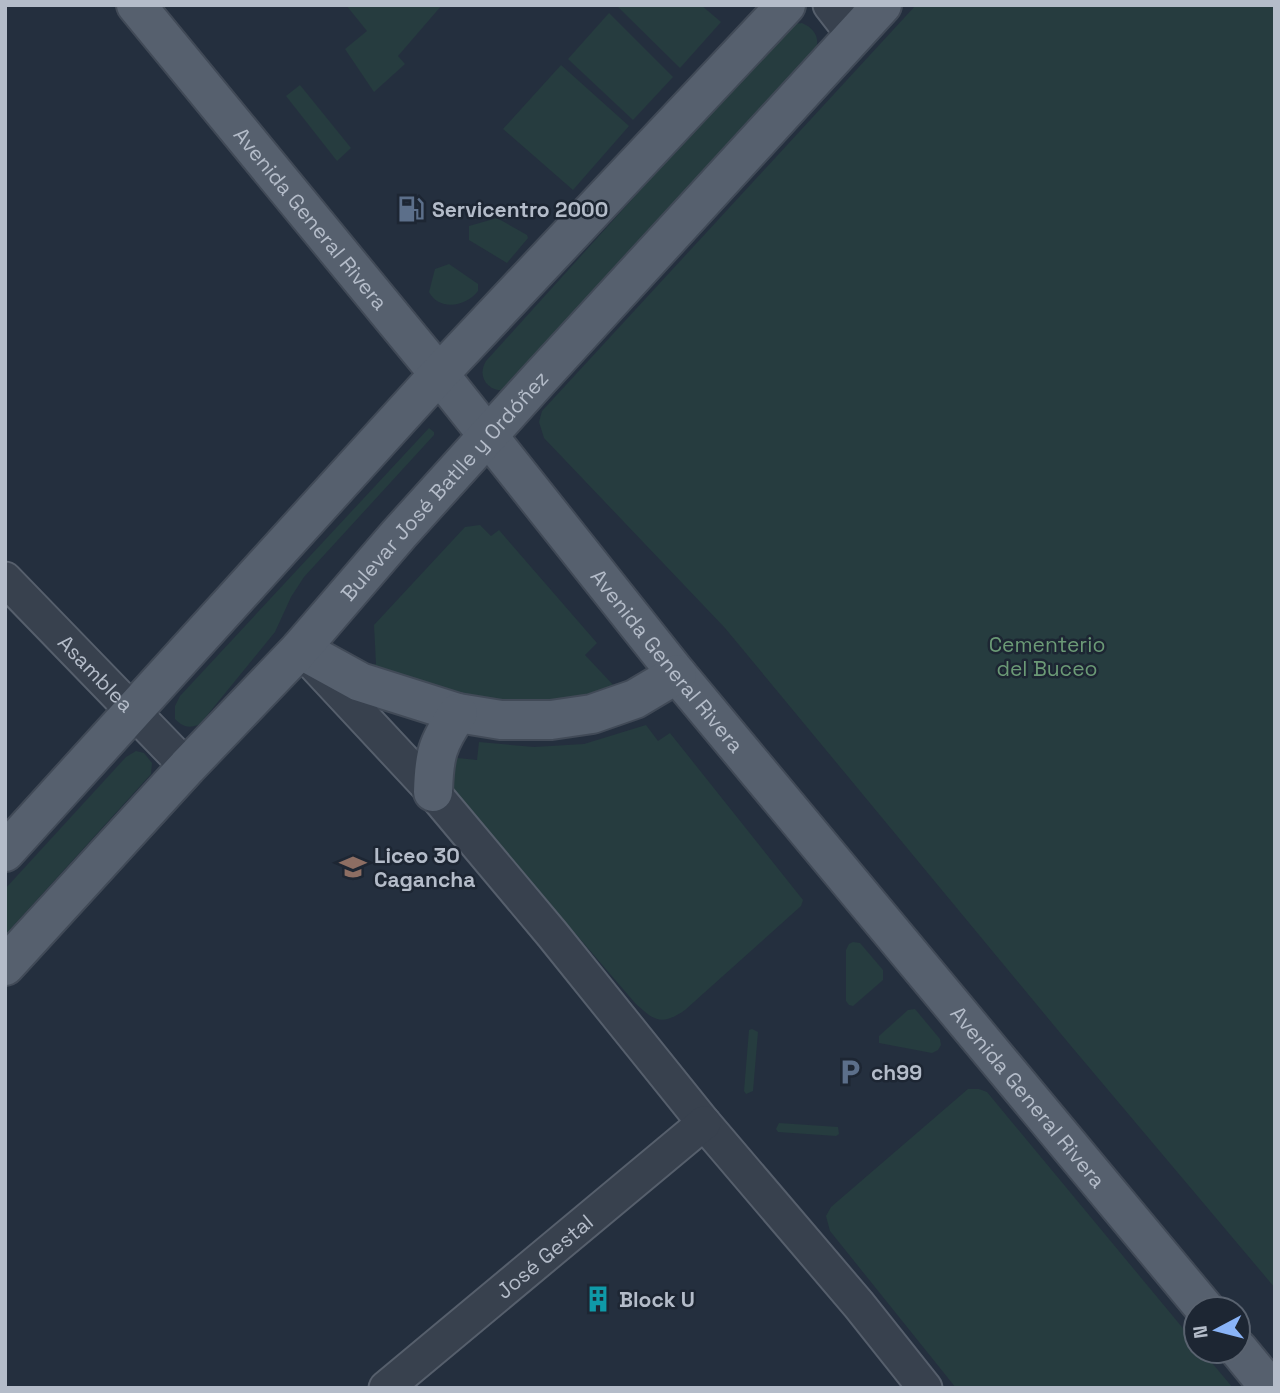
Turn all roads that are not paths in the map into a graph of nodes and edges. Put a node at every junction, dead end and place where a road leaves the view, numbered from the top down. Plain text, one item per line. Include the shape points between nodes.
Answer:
1 (136, 5) edge
2 (786, 5) edge
3 (830, 5) edge
4 (882, 5) edge
5 (854, 36) junction
6 (439, 374) junction
7 (488, 437) junction
8 (5, 579) edge
9 (300, 649) junction
10 (677, 674) junction
11 (133, 711) junction
12 (458, 713) junction
13 (187, 767) junction
14 (433, 792) junction
15 (5, 852) edge
16 (5, 966) edge
17 (704, 1123) junction
18 (1193, 1295) edge
19 (1251, 1365) edge
20 (386, 1388) edge
21 (925, 1388) edge
22 (1270, 1388) edge

1 - 6 main road, Avenida General Rivera
2 - 6 main road
3 - 5 street
4 - 5 main road, Bulevar José Batlle y Ordóñez
5 - 7 main road, Bulevar José Batlle y Ordóñez
6 - 7 main road, Avenida General Rivera
6 - 11 main road
7 - 9 main road, Bulevar José Batlle y Ordóñez
7 - 10 main road, Avenida General Rivera
8 - 11 street, Asamblea
9 - 12 main road via 360,682
9 - 13 main road, Bulevar José Batlle y Ordóñez
9 - 14 street
10 - 12 main road via 635,699 592,714 513,720
10 - 18 main road, Avenida General Rivera
11 - 13 street, Asamblea
11 - 15 main road
12 - 14 main road via 441,737 434,760
13 - 16 main road, Bulevar José Batlle y Ordóñez
14 - 17 street
17 - 20 street, José Gestal
17 - 21 street
19 - 22 main road

